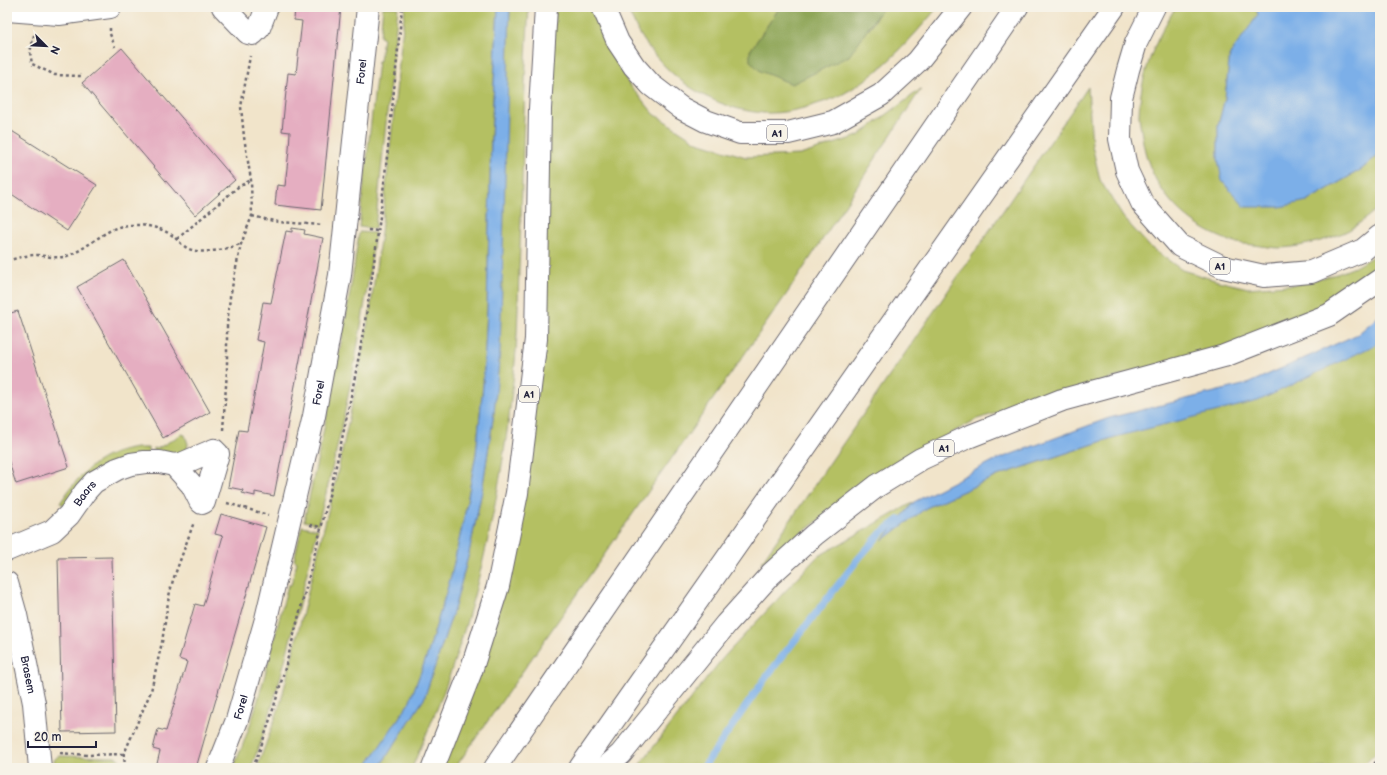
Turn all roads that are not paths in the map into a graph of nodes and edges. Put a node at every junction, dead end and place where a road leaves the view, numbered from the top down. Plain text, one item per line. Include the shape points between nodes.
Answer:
1 (110, 7) edge
2 (223, 7) edge
3 (267, 7) edge
4 (368, 7) edge
5 (546, 7) edge
6 (603, 7) edge
7 (960, 7) edge
8 (1017, 7) edge
9 (1114, 7) edge
10 (1154, 7) edge
11 (7, 10) edge
12 (1380, 236) edge
13 (1380, 280) edge
14 (174, 465) junction
15 (7, 550) edge
16 (7, 582) edge
17 (39, 760) edge
18 (218, 768) edge
19 (432, 768) edge
20 (495, 768) edge
21 (580, 768) edge
22 (605, 768) edge

1 - 11 main road via 59,14
2 - 3 main road via 248,33 253,34 259,28
4 - 18 main road, Forel via 340,275 318,394 266,619 237,720
5 - 19 main road, A1 via 540,109 536,339 517,493 498,586 471,671
6 - 7 main road, A1 via 618,42 634,66 651,85 681,108 706,121 740,133 788,133 833,122 881,95 918,61
8 - 20 main road
9 - 21 main road
10 - 12 main road, A1 via 1136,43 1128,70 1121,98 1120,139 1127,172 1142,203 1180,246 1223,267 1264,276 1311,272 1363,250
13 - 22 main road, A1 via 1329,314 1224,356 1062,400 968,437 921,459 877,486 814,535 771,574 726,624 621,754
14 - 14 main road, Baars via 188,462 214,450 218,454 204,502 200,501 192,485
14 - 15 main road, Baars via 145,462 117,468 94,482 69,515 52,531
16 - 17 main road, Brasem via 34,703

